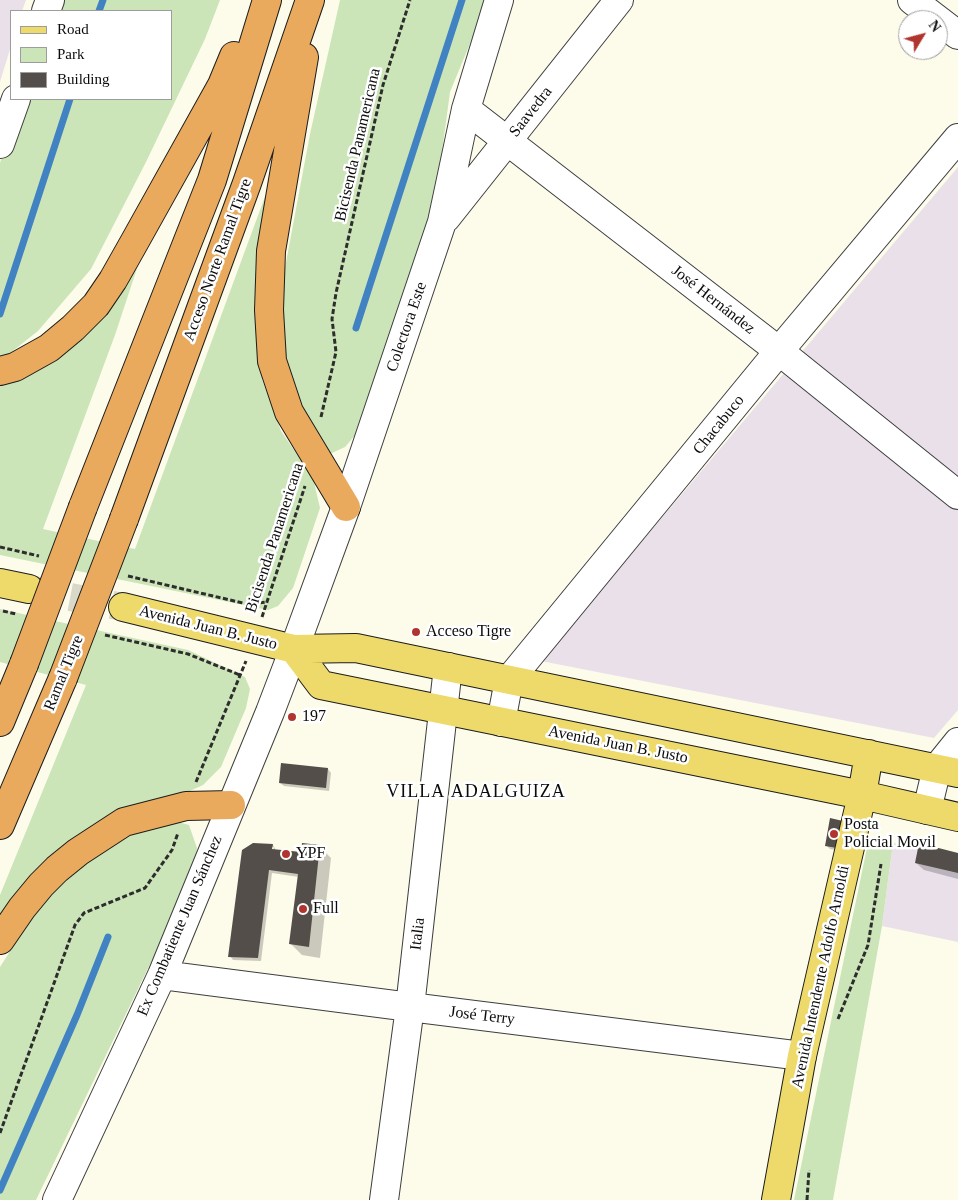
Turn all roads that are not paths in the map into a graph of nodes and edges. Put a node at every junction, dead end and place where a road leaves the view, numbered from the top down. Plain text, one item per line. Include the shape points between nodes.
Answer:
1 (259, 0) edge
2 (267, 0) edge
3 (312, 0) edge
4 (499, 0) edge
5 (619, 0) edge
6 (912, 0) edge
7 (958, 35) edge
8 (16, 100) edge
9 (466, 109) junction
10 (958, 138) edge
11 (508, 142) junction
12 (0, 144) edge
13 (442, 222) junction
14 (779, 351) junction
15 (0, 371) edge
16 (958, 495) edge
17 (346, 506) junction
18 (124, 519) joint
19 (0, 583) edge
20 (29, 589) tunnel mouth
21 (122, 607) tunnel mouth
22 (294, 649) junction
23 (448, 667) junction
24 (509, 680) junction
25 (444, 710) junction
26 (0, 722) edge
27 (501, 722) junction
28 (958, 742) edge
29 (868, 754) junction
30 (947, 770) edge
31 (862, 795) junction
32 (231, 805) junction
33 (927, 810) junction
34 (958, 817) edge
35 (0, 825) edge
36 (0, 940) edge
37 (162, 974) junction
38 (410, 1007) junction
39 (802, 1056) junction
40 (57, 1200) edge
41 (384, 1200) edge
42 (776, 1200) edge

1 - 15 highway via 222,85 96,305 49,348 15,367
2 - 26 highway, Acceso Norte Ramal Tigre, bridge via 212,180
3 - 17 highway via 271,251 269,310 272,361 289,412
3 - 18 highway, Acceso Norte Ramal Tigre
4 - 9 street, Colectora Este
5 - 11 street, Saavedra
6 - 7 street
8 - 12 street
9 - 11 street, José Hernández
9 - 13 street, Colectora Este
10 - 14 street, Chacabuco
11 - 13 street, Saavedra
11 - 14 street, José Hernández
13 - 17 street, Colectora Este
14 - 16 street, José Hernández
14 - 24 street, Chacabuco
17 - 22 street, Colectora Este
18 - 35 highway, Ramal Tigre, bridge via 63,678
19 - 20 main road
21 - 22 main road, Avenida Juan B. Justo
22 - 23 main road, Avenida Juan B. Justo via 356,648
22 - 25 main road, Avenida Juan B. Justo via 321,685
22 - 32 street, Ex Combatiente Juan Sánchez
23 - 24 main road, Avenida Juan B. Justo
23 - 25 street, Italia
24 - 27 street, Chacabuco
24 - 29 main road, Avenida Juan B. Justo
25 - 27 main road, Avenida Juan B. Justo
25 - 38 street, Italia
27 - 31 main road, Avenida Juan B. Justo
28 - 30 street
29 - 30 main road, Avenida Juan B. Justo
29 - 31 main road, Avenida Intendente Adolfo Arnoldi
30 - 33 street
31 - 33 main road, Avenida Juan B. Justo
31 - 39 main road, Avenida Intendente Adolfo Arnoldi
32 - 36 highway via 186,806 124,822 78,852 41,885
32 - 37 street, Ex Combatiente Juan Sánchez
33 - 34 main road, Avenida Juan B. Justo
37 - 38 street, José Terry
37 - 40 street, Ex Combatiente Juan Sánchez
38 - 39 street, José Terry
38 - 41 street, Italia
39 - 42 main road, Avenida Intendente Adolfo Arnoldi

